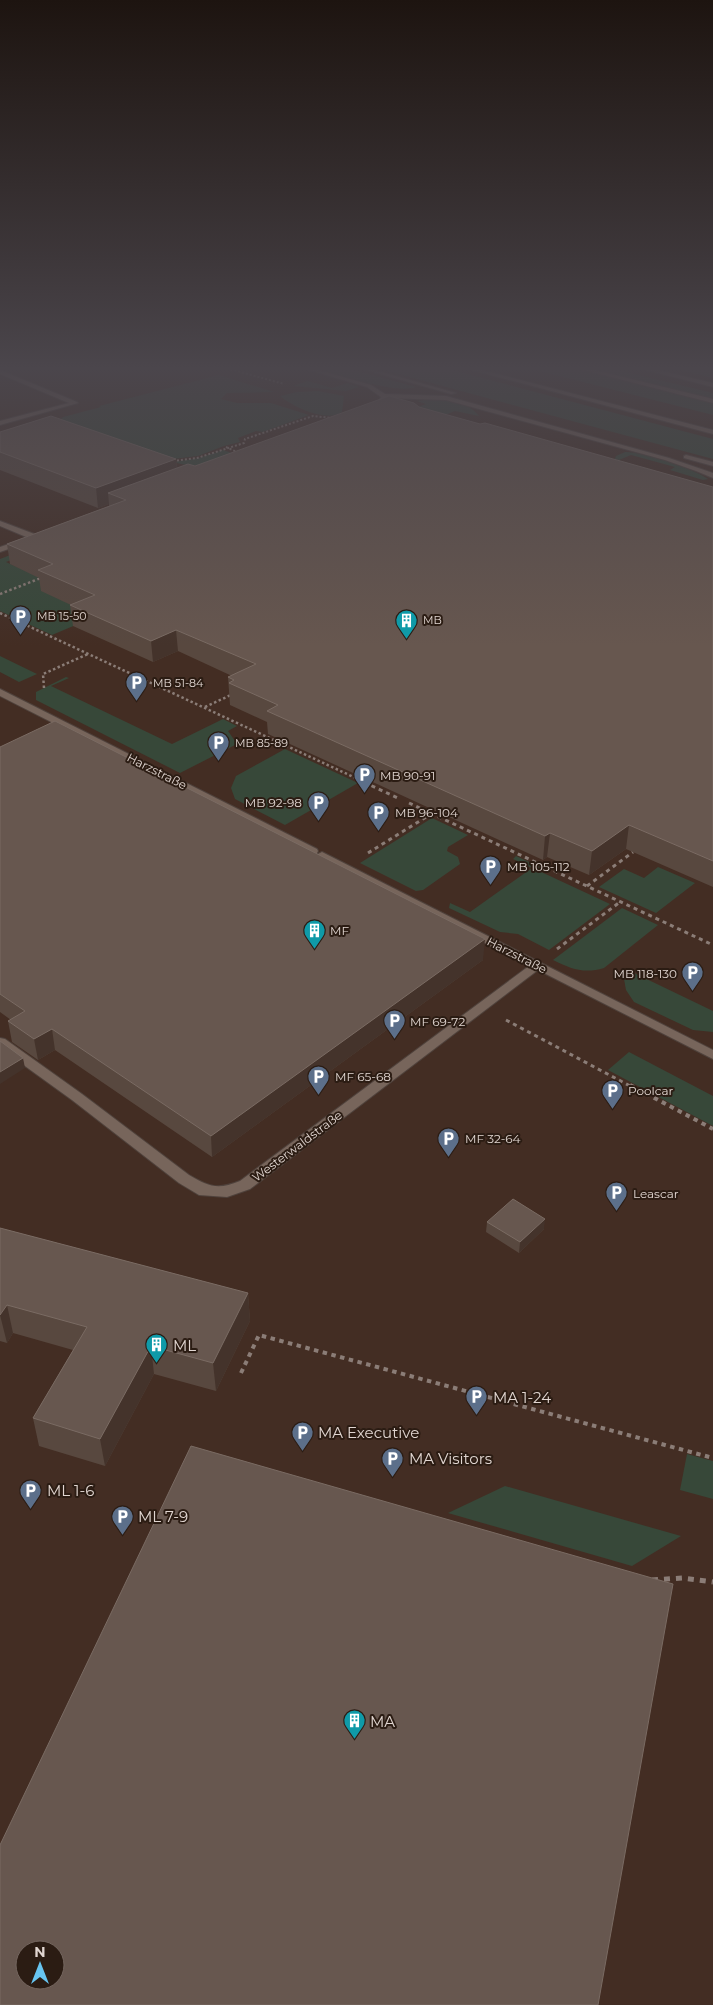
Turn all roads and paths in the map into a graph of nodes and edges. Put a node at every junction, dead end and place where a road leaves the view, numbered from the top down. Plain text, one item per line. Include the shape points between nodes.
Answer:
1 (192, 459) edge
2 (665, 459) edge
3 (693, 459) edge
4 (169, 461) edge
5 (713, 464) edge
6 (713, 476) edge
7 (0, 523) edge
8 (43, 534) edge
9 (34, 537) junction
10 (0, 550) edge
11 (43, 577) edge
12 (0, 594) edge
13 (0, 613) edge
14 (88, 654) junction
15 (50, 691) dead end
16 (0, 692) edge
17 (237, 692) edge
18 (204, 708) junction
19 (400, 799) dead end
20 (409, 803) dead end
21 (431, 814) junction
22 (633, 852) dead end
23 (345, 867) junction
24 (587, 886) junction
25 (620, 902) junction
26 (713, 946) edge
27 (549, 955) dead end
28 (537, 965) junction
29 (477, 1011) junction
30 (0, 1042) edge
31 (713, 1054) edge
32 (713, 1129) edge
33 (241, 1373) dead end
34 (713, 1458) edge
35 (650, 1580) edge
36 (713, 1582) edge

1 - 4 path
2 - 6 lane
3 - 5 lane
7 - 9 lane
8 - 9 lane
9 - 10 lane
11 - 12 path
13 - 14 path
14 - 15 path via 43,674 43,687
14 - 18 path
16 - 23 lane, Harzstraße
17 - 18 path
18 - 19 path
20 - 21 path
21 - 23 path
21 - 24 path
22 - 24 path
23 - 28 lane, Harzstraße
24 - 25 path
25 - 26 path
25 - 27 path
28 - 29 lane, Westerwaldstraße
28 - 31 lane, Harzstraße
29 - 30 lane, Westerwaldstraße via 245,1185 227,1192 204,1191 184,1179
29 - 32 path via 493,1019 508,1020
33 - 34 path via 259,1335
35 - 36 path via 674,1577

